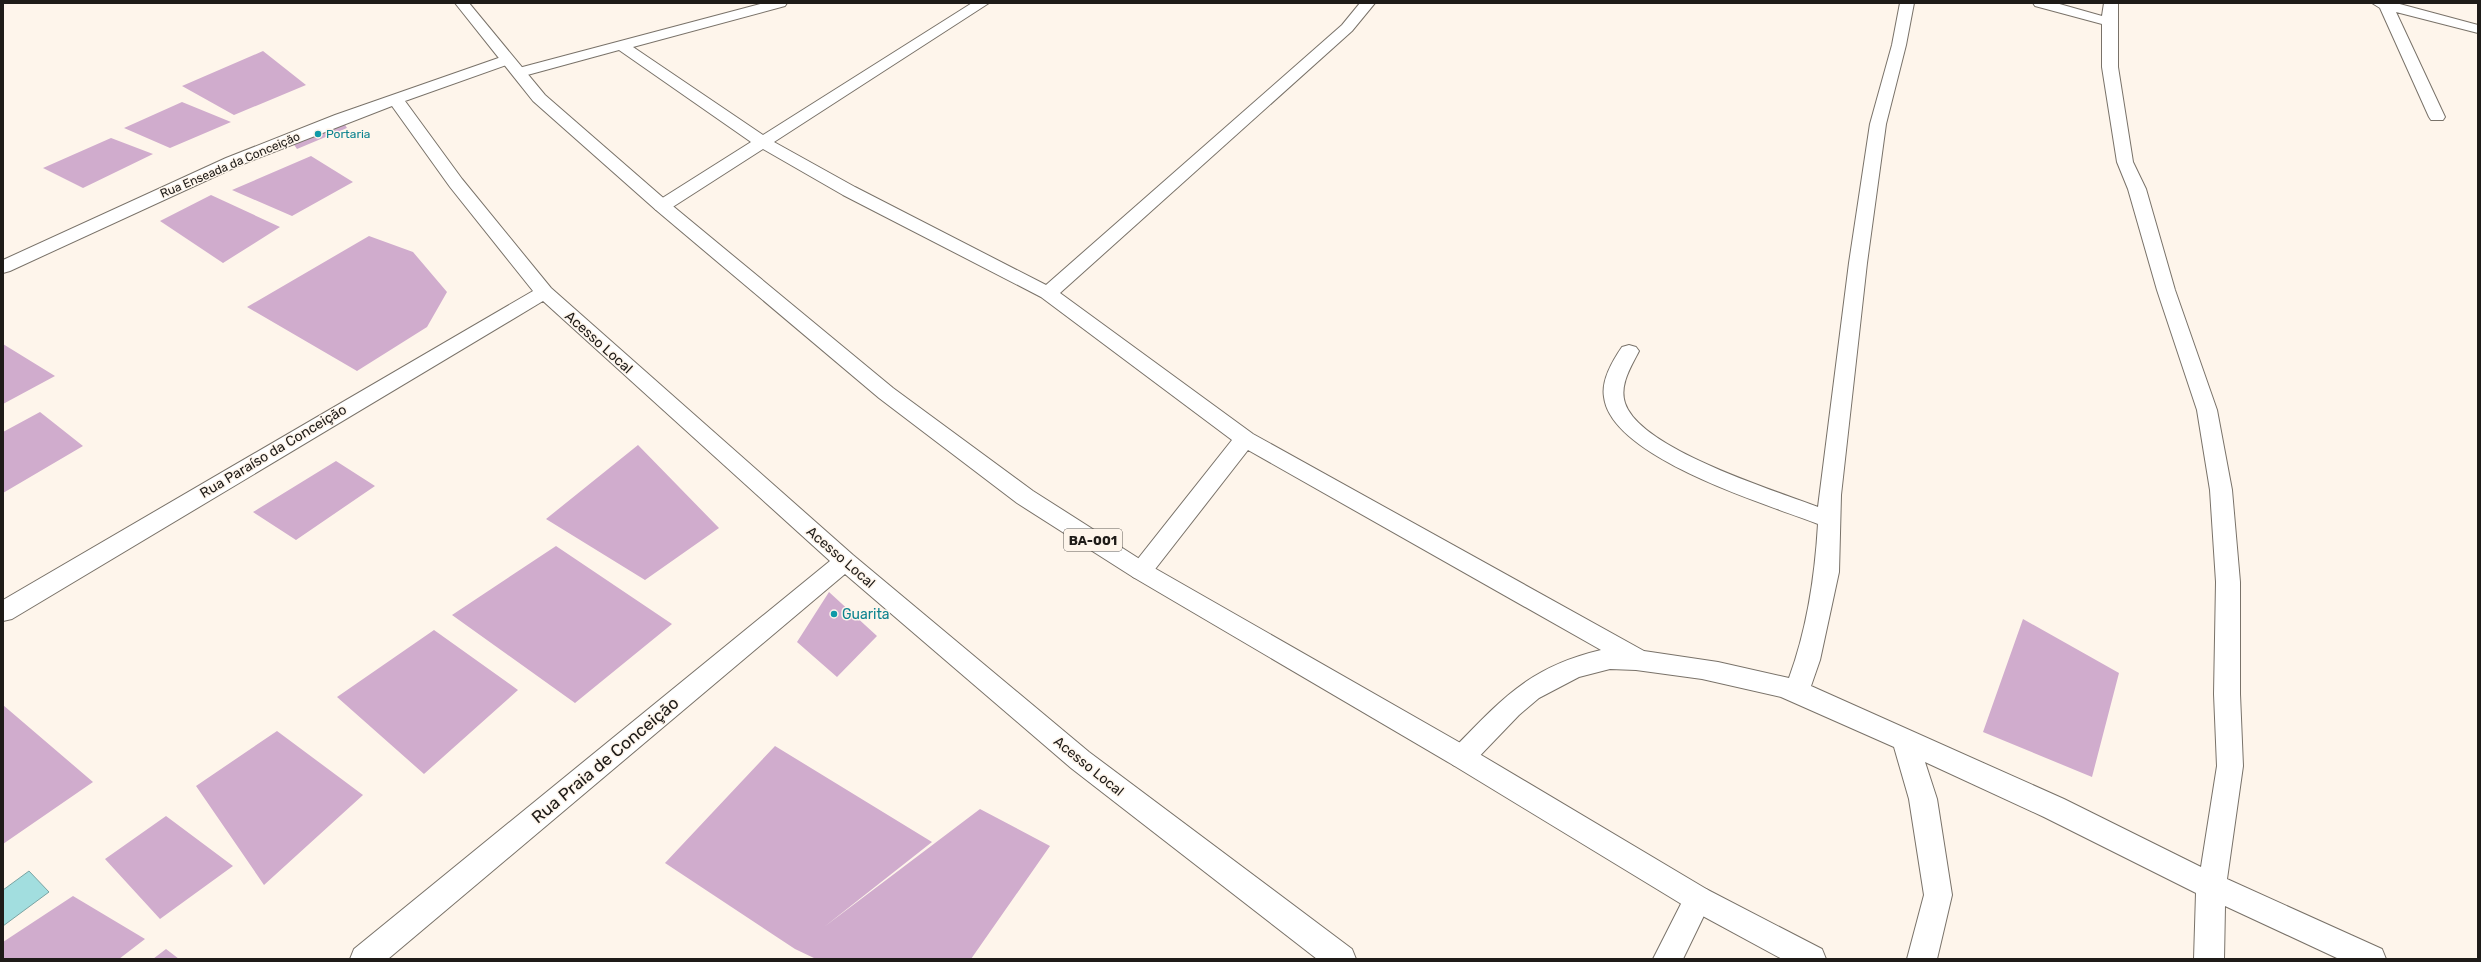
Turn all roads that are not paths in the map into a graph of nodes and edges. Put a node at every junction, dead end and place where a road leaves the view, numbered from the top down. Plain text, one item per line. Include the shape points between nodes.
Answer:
1 (462, 3) edge
2 (780, 3) edge
3 (982, 3) edge
4 (1368, 3) edge
5 (1907, 3) edge
6 (2040, 3) edge
7 (2383, 4) edge
8 (2110, 12) edge
9 (2478, 29) edge
10 (620, 45) junction
11 (514, 66) junction
12 (395, 99) junction
13 (2437, 117) dead end
14 (762, 142) junction
15 (662, 206) junction
16 (3, 268) edge
17 (544, 292) junction
18 (1048, 293) junction
19 (1629, 351) dead end
20 (1245, 439) junction
21 (1830, 520) junction
22 (845, 561) junction
23 (1141, 571) junction
24 (3, 612) edge
25 (1639, 660) junction
26 (1797, 691) junction
27 (1905, 739) junction
28 (1462, 757) junction
29 (2211, 886) junction
30 (1698, 899) junction
31 (366, 959) edge
32 (1341, 959) edge
33 (1668, 959) edge
34 (1811, 959) edge
35 (1922, 959) edge
36 (2209, 959) edge
37 (2371, 959) edge

1 - 11 street, BA-001
2 - 10 street, Rua Enseada da Conceição
3 - 14 street
4 - 18 street via 1336,38
5 - 21 street via 1899,45 1878,124 1830,495
6 - 8 street
7 - 9 street
7 - 13 street
8 - 29 street via 2110,67 2125,162 2137,189 2166,290 2208,410 2221,490 2228,582 2227,694 2230,766
10 - 11 street, Rua Enseada da Conceição
10 - 14 street
11 - 12 street, Rua Enseada da Conceição
11 - 15 street, BA-001 via 539,98
12 - 16 street, Rua Enseada da Conceição via 232,162
12 - 17 street, Acesso Local via 456,183
14 - 15 street
14 - 18 street via 849,191
15 - 23 street, BA-001 via 886,393 1025,497
17 - 22 street, Acesso Local
17 - 24 street, Rua Paraíso da Conceição
18 - 20 street
19 - 21 street via 1615,384 1615,402 1621,416 1643,437 1655,446 1700,467
20 - 23 street
20 - 25 street
21 - 26 street via 1827,572 1820,610 1808,660
22 - 31 street, Rua Praia de Conceição
22 - 32 street, Acesso Local via 1080,760
23 - 28 street, BA-001
25 - 26 street via 1753,678
25 - 28 street via 1602,660 1539,685 1508,711
26 - 27 street
27 - 29 street via 2054,808
27 - 35 street via 1923,799 1938,894
28 - 30 street, BA-001
29 - 36 street
29 - 37 street
30 - 33 street
30 - 34 street, BA-001

